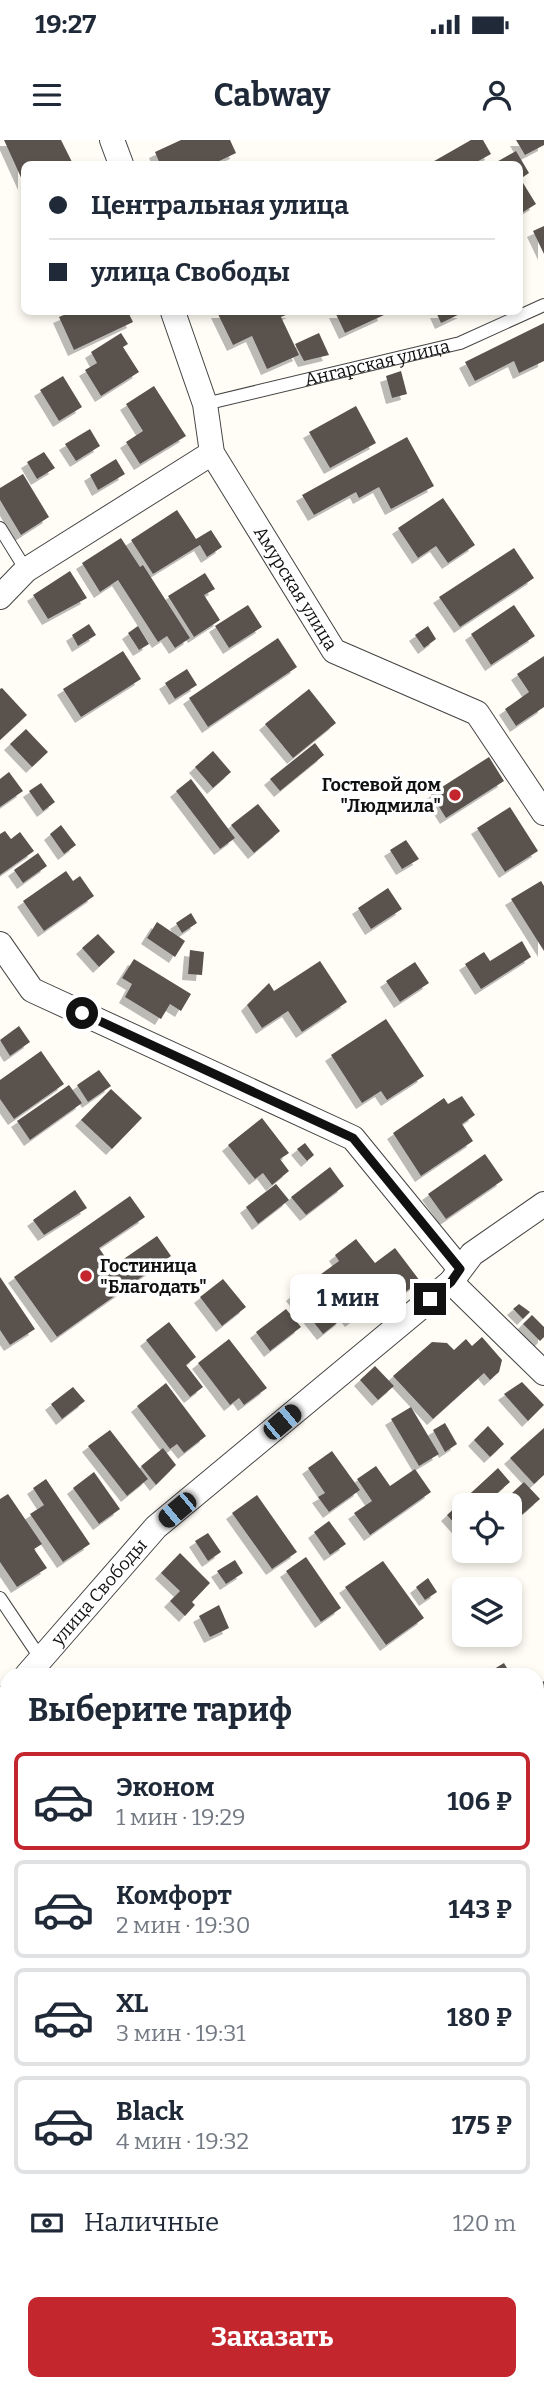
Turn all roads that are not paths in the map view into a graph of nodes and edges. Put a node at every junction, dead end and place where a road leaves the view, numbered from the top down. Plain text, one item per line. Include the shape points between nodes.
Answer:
1 (112, 140) edge
2 (120, 161) edge
3 (544, 305) edge
4 (523, 314) edge
5 (174, 315) edge
6 (522, 315) edge
7 (205, 404) junction
8 (212, 453) junction
9 (0, 528) edge
10 (26, 570) junction
11 (0, 597) edge
12 (544, 813) edge
13 (0, 944) edge
14 (544, 1204) edge
15 (456, 1275) junction
16 (544, 1373) edge
17 (0, 1598) edge
18 (34, 1667) edge

1 - 2 street
3 - 4 lane, Ангарская улица
5 - 7 street, Амурская улица
6 - 7 lane, Ангарская улица via 460,343
7 - 8 street, Амурская улица
8 - 10 street
8 - 12 street, Амурская улица via 334,651 477,713
9 - 10 lane
10 - 11 street
13 - 15 street via 32,990 353,1138
14 - 15 street, улица Свободы via 472,1254
15 - 16 street
15 - 18 street, улица Свободы via 156,1527
17 - 18 lane, улица Свободы

